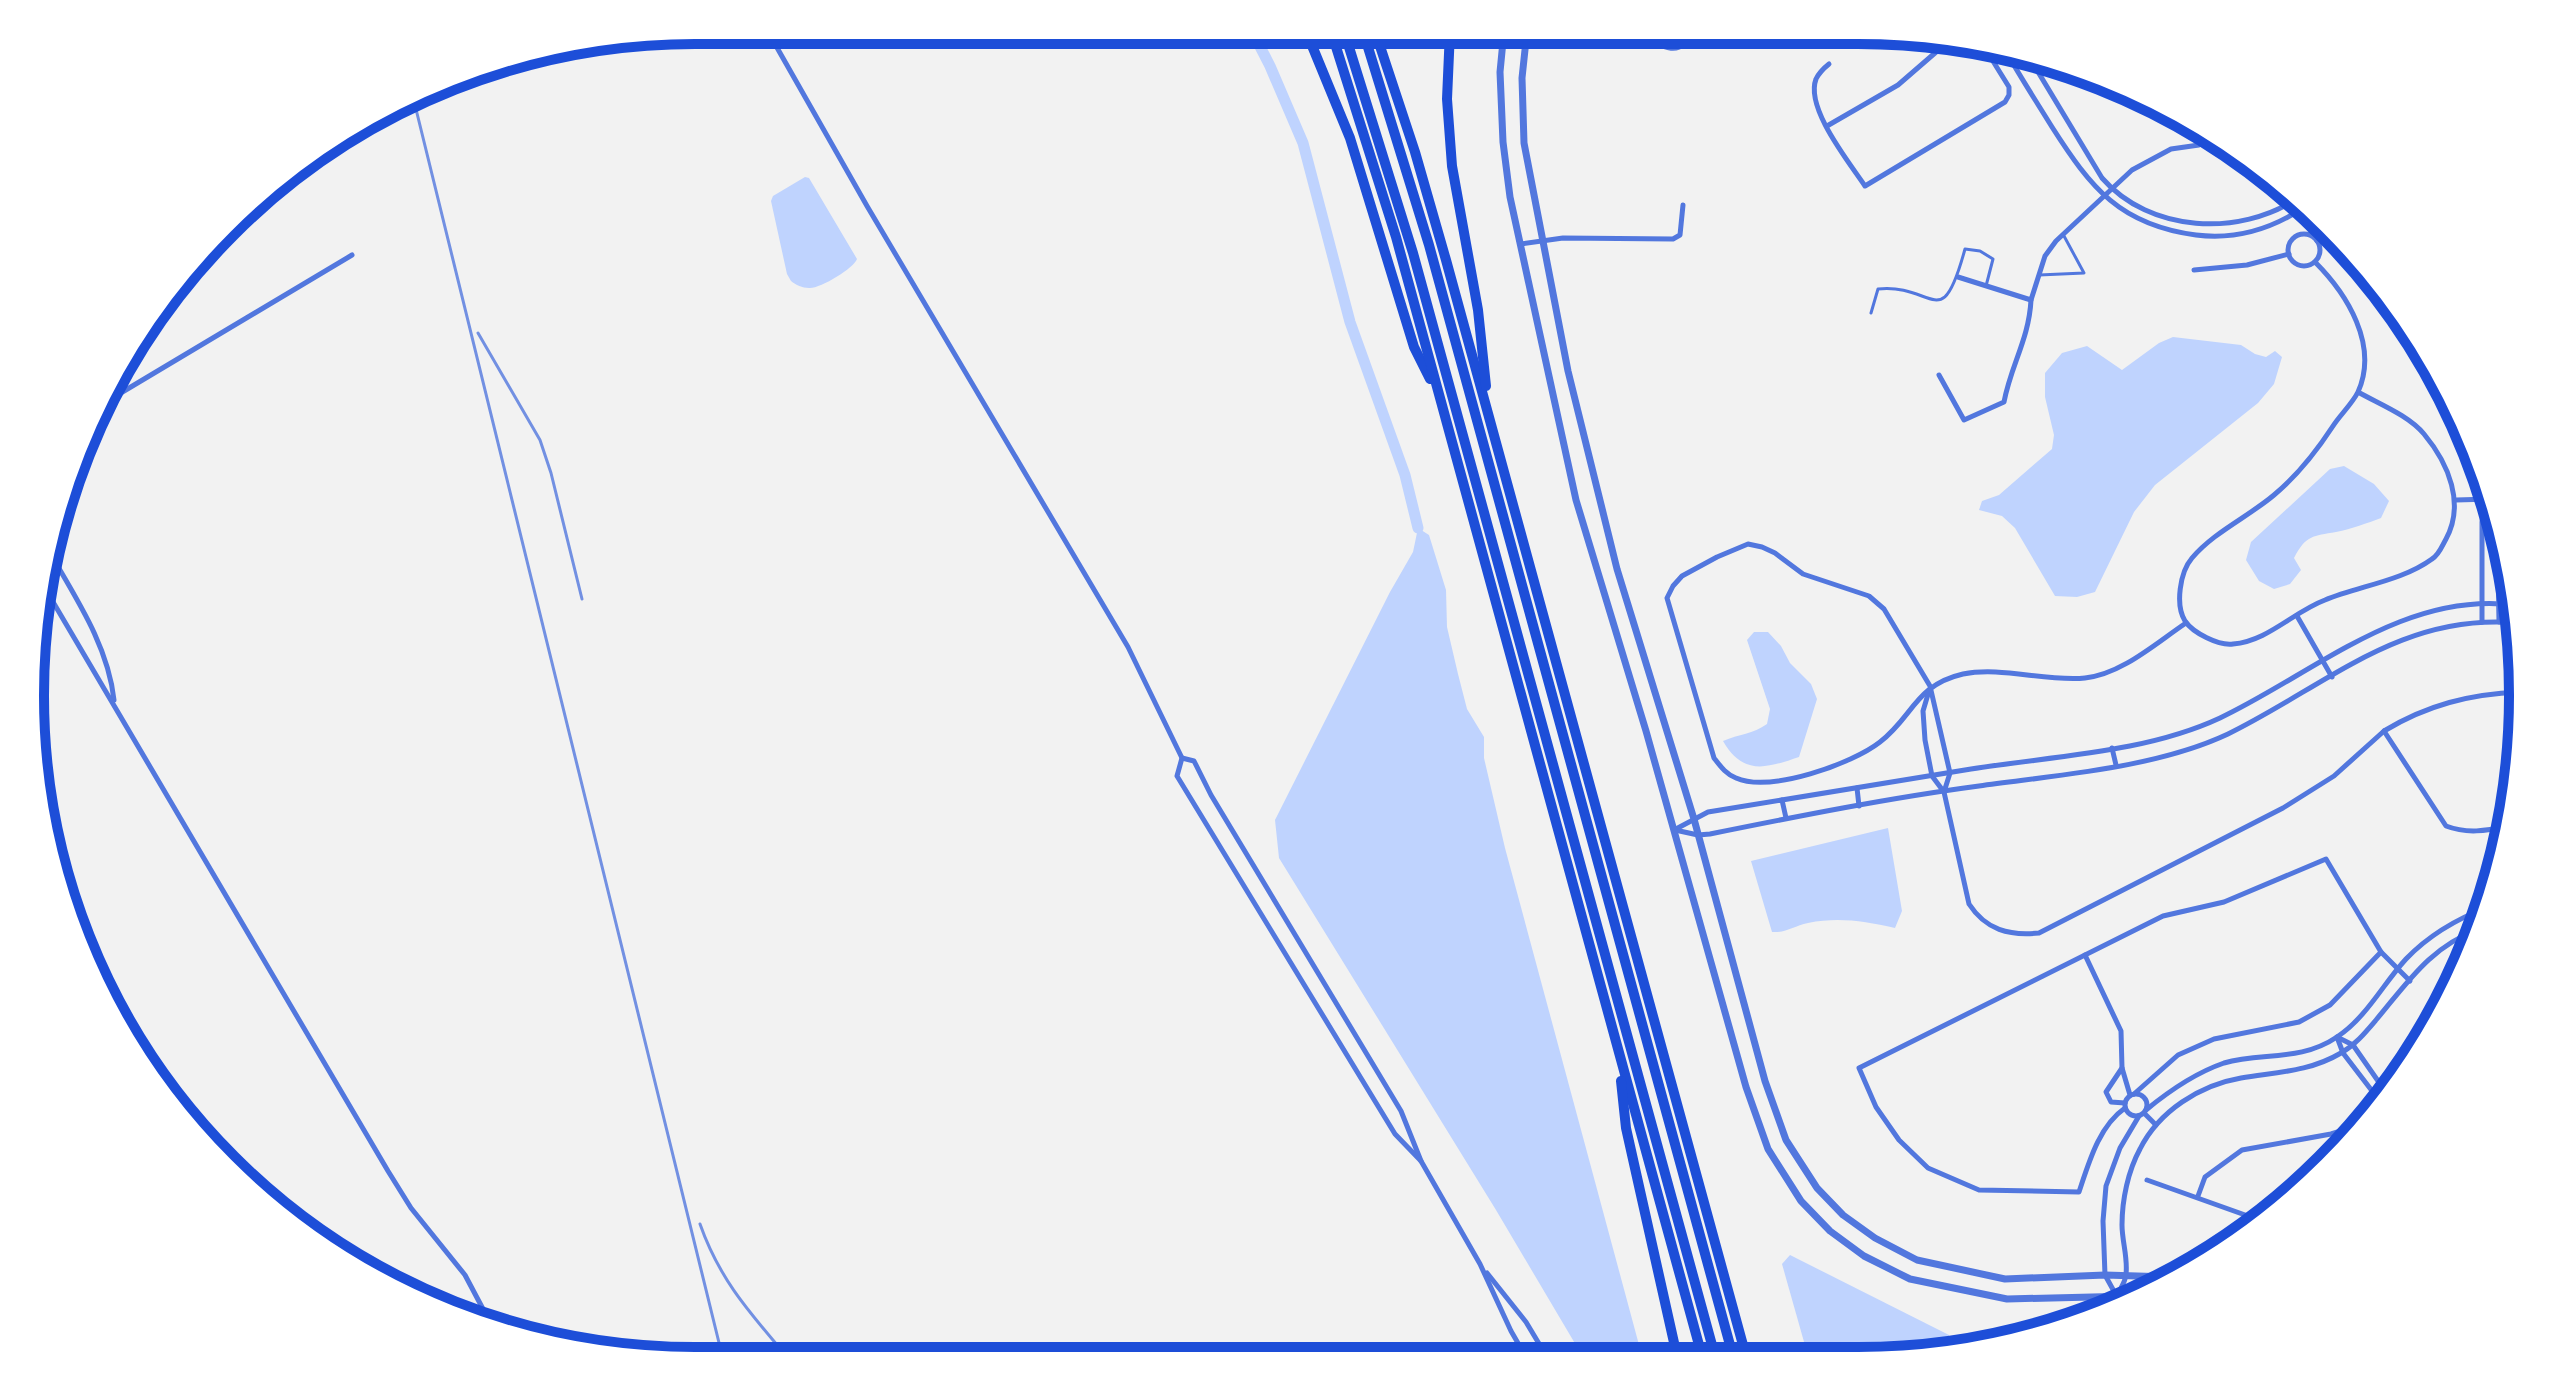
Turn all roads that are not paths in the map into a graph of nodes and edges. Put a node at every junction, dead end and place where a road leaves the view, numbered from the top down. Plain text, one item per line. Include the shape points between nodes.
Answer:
1 (775, 44) edge
2 (1311, 44) edge
3 (1335, 44) edge
4 (1348, 44) edge
5 (1367, 44) edge
6 (1379, 44) edge
7 (1449, 44) edge
8 (1503, 44) edge
9 (1526, 44) edge
10 (1660, 44) edge
11 (1684, 44) edge
12 (1939, 50) edge
13 (1991, 58) edge
14 (2013, 63) edge
15 (1829, 64) dead end
16 (2036, 69) edge
17 (1827, 126) junction
18 (2202, 143) edge
19 (2112, 189) junction
20 (2104, 198) junction
21 (2285, 204) edge
22 (1683, 205) dead end
23 (2294, 213) edge
24 (2210, 224) junction
25 (2063, 235) junction
26 (2208, 236) junction
27 (2321, 238) edge
28 (1541, 241) junction
29 (2317, 241) junction
30 (1521, 244) junction
31 (2289, 254) junction
32 (352, 255) dead end
33 (2315, 262) junction
34 (2194, 270) dead end
35 (2039, 275) junction
36 (1958, 277) junction
37 (1986, 286) junction
38 (2031, 300) junction
39 (1871, 313) dead end
40 (1939, 375) dead end
41 (2358, 392) junction
42 (118, 395) edge
43 (1442, 403) junction
44 (1490, 420) junction
45 (2478, 499) edge
46 (2456, 500) junction
47 (2486, 525) edge
48 (57, 566) edge
49 (2499, 583) edge
50 (52, 600) edge
51 (2499, 603) junction
52 (2481, 605) junction
53 (2297, 616) junction
54 (2482, 622) junction
55 (2499, 622) junction
56 (2504, 622) edge
57 (2186, 623) junction
58 (2323, 661) junction
59 (2332, 677) junction
60 (1930, 686) junction
61 (2509, 692) edge
62 (114, 705) junction
63 (2384, 731) junction
64 (2112, 748) junction
65 (1182, 758) junction
66 (2116, 765) junction
67 (1950, 773) junction
68 (1932, 776) junction
69 (1857, 788) junction
70 (1944, 792) junction
71 (1782, 800) junction
72 (1859, 806) junction
73 (1786, 818) junction
74 (1694, 819) junction
75 (2495, 829) edge
76 (1674, 830) junction
77 (1698, 835) junction
78 (2471, 913) edge
79 (2463, 935) edge
80 (2381, 952) junction
81 (2085, 955) junction
82 (2398, 969) junction
83 (2410, 981) junction
84 (2337, 1037) junction
85 (2353, 1045) junction
86 (1618, 1051) junction
87 (2343, 1053) junction
88 (2122, 1068) junction
89 (2380, 1084) edge
90 (2373, 1093) edge
91 (2132, 1094) junction
92 (2125, 1105) junction
93 (2143, 1113) junction
94 (2156, 1125) junction
95 (2342, 1131) edge
96 (1421, 1161) junction
97 (2147, 1180) dead end
98 (2198, 1196) junction
99 (2249, 1216) edge
100 (1480, 1264) junction
101 (2105, 1275) junction
102 (2126, 1275) junction
103 (2153, 1276) edge
104 (2119, 1292) edge
105 (2115, 1293) edge
106 (2109, 1296) edge
107 (484, 1311) edge
108 (1520, 1347) edge
109 (1541, 1347) edge
110 (1675, 1347) edge
111 (1700, 1347) edge
112 (1713, 1347) edge
113 (1731, 1347) edge
114 (1744, 1347) edge

1 - 65 street via 1128,647
2 - 43 highway via 1354,150 1414,347
3 - 43 highway via 1376,165
4 - 112 highway via 1413,253
5 - 113 highway via 1434,261
6 - 44 highway via 1426,188
7 - 44 highway via 1452,166 1478,310
8 - 30 street via 1503,142
9 - 28 street via 1524,143
10 - 11 street via 1672,50
12 - 17 street via 1898,85
13 - 17 street via 2009,87 2005,102 1865,186
14 - 20 street via 2076,165
15 - 17 street via 1815,87 1815,102
16 - 19 street
18 - 19 street via 2171,149 2132,170
19 - 20 street
19 - 24 street via 2161,216
20 - 25 street
20 - 26 street via 2149,225
21 - 24 street via 2260,216
22 - 28 street via 1680,235 1673,239
23 - 26 street via 2249,232
24 - 26 street
25 - 35 street via 2045,256
25 - 35 lane via 2084,273
27 - 29 street
28 - 30 street
28 - 74 street via 1617,569
29 - 31 street via 2297,236
29 - 33 street via 2320,254
30 - 76 street via 1576,500
31 - 33 street via 2298,265
31 - 34 street
32 - 42 street
33 - 41 street via 2331,277 2359,325 2365,354
35 - 38 street
36 - 37 street
36 - 37 lane via 1965,249 1980,251 1993,259
36 - 39 lane via 1941,300 1894,287 1878,289
37 - 38 street
38 - 40 street via 2030,325 2004,402 1964,420
41 - 46 street via 2423,433 2448,472
41 - 57 street via 2303,468 2190,560 2181,582
43 - 86 highway
44 - 114 highway
45 - 46 street
46 - 53 street via 2454,524 2436,557 2322,601
47 - 52 street
48 - 62 street via 111,672
49 - 51 street
50 - 62 street
51 - 52 street
51 - 55 street
52 - 54 street
52 - 58 street via 2417,615 2370,633
53 - 57 street via 2253,641 2229,645
53 - 58 street
54 - 55 street
54 - 59 street via 2422,632 2377,649
55 - 56 street
57 - 60 street via 2107,672 2084,678 1964,674
58 - 59 street
58 - 64 street via 2219,718 2176,735
59 - 66 street via 2226,734 2181,751
60 - 60 street via 1884,609 1869,596 1803,574 1762,547 1748,544 1717,557 1682,576 1667,598 1714,758 1738,779 1757,783 1849,762 1882,741
60 - 67 street
60 - 68 street via 1923,711
61 - 63 street via 2444,702
62 - 107 street via 388,1171 465,1275
63 - 70 street via 2334,776 2283,808 2039,933 2020,935 1979,920 1969,904
63 - 75 street via 2446,826 2460,831
64 - 66 street
64 - 67 street
65 - 96 street via 1194,761 1401,1111
65 - 96 street via 1177,776 1395,1134
66 - 70 street
67 - 68 street
67 - 70 street
68 - 69 street
68 - 70 street
69 - 71 street
69 - 72 street
70 - 72 street
71 - 73 street
71 - 74 street
72 - 73 street
73 - 77 street
74 - 76 street
74 - 77 street
76 - 77 street
76 - 106 street via 1746,1087 1768,1149 1801,1201 1864,1256 1910,1279 2007,1299
77 - 101 street via 1765,1081 1786,1140 1817,1188 1843,1215 1917,1260 2005,1279
78 - 82 street via 2420,946
79 - 83 street via 2437,951
80 - 81 street via 2326,859 2224,902 2163,916
80 - 82 street
80 - 91 street via 2330,1005 2299,1022 2214,1039 2178,1055
81 - 88 street via 2121,1031
81 - 92 street via 1859,1068 1876,1107 1899,1140 1928,1168 1979,1190 2079,1192 2111,1118
82 - 83 street
82 - 84 street via 2355,1023
83 - 85 street
84 - 85 street
84 - 87 street
84 - 93 street via 2278,1058 2226,1063 2176,1087
85 - 87 street
85 - 89 street
86 - 110 highway via 1626,1128
86 - 111 highway
87 - 90 street
87 - 94 street via 2305,1068 2215,1086 2192,1095
88 - 91 street
88 - 92 street via 2106,1092 2111,1102
91 - 92 street
91 - 93 street via 2146,1099
92 - 93 street via 2129,1114
93 - 94 street
93 - 101 street via 2120,1148 2106,1186
94 - 102 street via 2140,1148 2127,1183 2122,1224
95 - 98 street via 2242,1150 2205,1177
96 - 100 street
97 - 98 street
98 - 99 street
100 - 108 street
100 - 109 street
101 - 102 street
101 - 105 street
102 - 103 street
102 - 104 street

